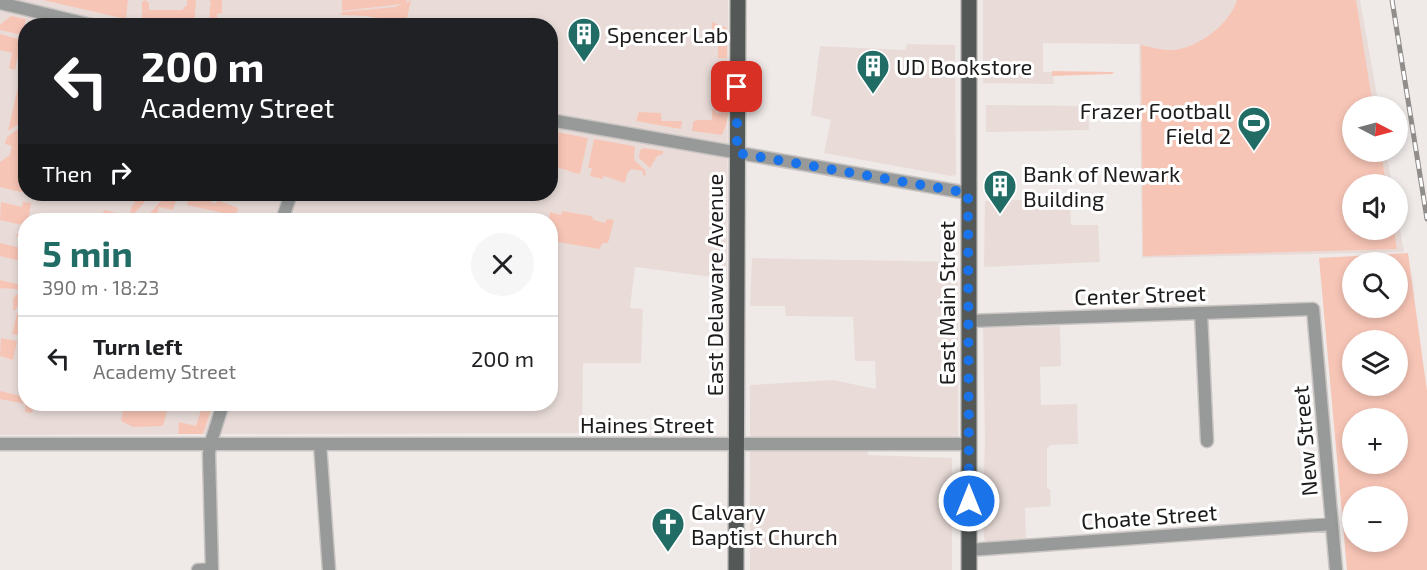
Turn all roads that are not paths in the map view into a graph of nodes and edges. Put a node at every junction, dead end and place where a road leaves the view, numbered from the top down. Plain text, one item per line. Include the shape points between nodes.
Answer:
1 (738, 0) edge
2 (969, 0) edge
3 (0, 3) edge
4 (63, 18) edge
5 (558, 121) edge
6 (737, 153) junction
7 (968, 193) junction
8 (1313, 309) joint
9 (1201, 313) junction
10 (969, 321) junction
11 (221, 411) edge
12 (1207, 441) dead end
13 (0, 444) edge
14 (320, 444) junction
15 (969, 444) junction
16 (210, 445) junction
17 (736, 445) junction
18 (1332, 524) junction
19 (969, 550) junction
20 (212, 569) edge
21 (198, 570) edge
22 (329, 570) edge
23 (736, 570) edge
24 (969, 570) edge
25 (1336, 570) edge

1 - 6 main road, East Delaware Avenue
2 - 7 main road, East Main Street
3 - 4 street
5 - 6 street
6 - 7 street
6 - 17 main road, East Delaware Avenue
7 - 10 main road, East Main Street
8 - 9 street, Center Street
8 - 18 street, New Street
9 - 10 street, Center Street
9 - 12 street
10 - 15 main road, East Main Street
11 - 16 street
13 - 16 street, Haines Street
14 - 16 street, Haines Street
14 - 17 street, Haines Street
14 - 22 street
15 - 17 street, Haines Street
15 - 19 main road, East Main Street
16 - 20 street
17 - 23 main road, East Delaware Avenue
18 - 19 street, Choate Street
18 - 25 street, New Street
19 - 24 main road, East Main Street
20 - 21 street

